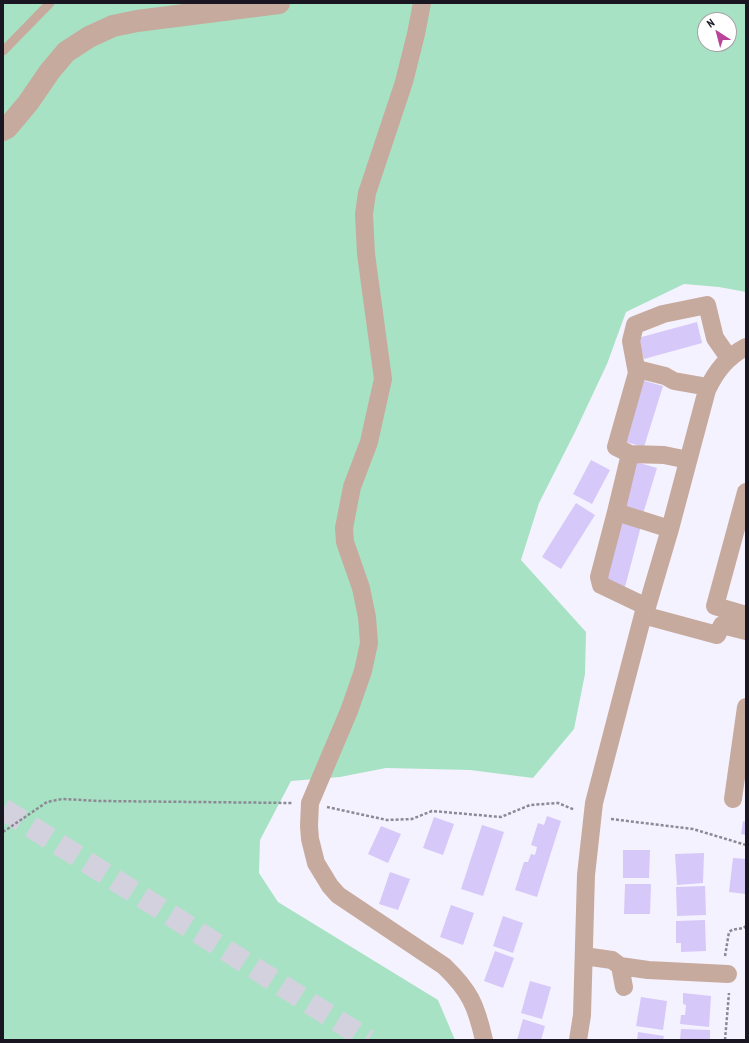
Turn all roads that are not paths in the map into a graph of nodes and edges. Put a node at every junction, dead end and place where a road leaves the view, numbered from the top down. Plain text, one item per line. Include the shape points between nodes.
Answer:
1 (50, 3) edge
2 (279, 3) edge
3 (422, 3) edge
4 (3, 51) edge
5 (3, 130) edge
6 (746, 347) edge
7 (729, 358) junction
8 (637, 370) junction
9 (708, 387) junction
10 (630, 454) junction
11 (688, 460) junction
12 (746, 492) edge
13 (616, 512) junction
14 (670, 529) junction
15 (645, 611) junction
16 (746, 615) edge
17 (746, 631) edge
18 (746, 707) edge
19 (732, 799) dead end
20 (584, 956) junction
21 (620, 966) junction
22 (724, 974) road end
23 (624, 987) dead end
24 (484, 1040) edge
25 (578, 1040) edge

1 - 4 lane
2 - 5 street via 112,26 66,52 28,103
3 - 24 street via 404,82 367,194 364,214 366,254 383,379 369,442 352,487 344,528 345,542 361,588 369,643 363,671 349,711 310,803 309,826 314,854 330,886 338,895 444,966 468,993 475,1006
6 - 7 street
7 - 8 street via 715,338 707,305 663,314 635,326 631,341
7 - 9 street via 714,375
8 - 9 street via 665,376 674,381
8 - 10 street via 616,447
9 - 11 street
10 - 11 street via 664,455
10 - 13 street
11 - 14 street
12 - 16 street via 715,606
13 - 14 street
13 - 15 street via 599,577 601,585
14 - 15 street
15 - 17 street via 717,635 722,625
15 - 20 street via 594,803 586,875
18 - 19 street
20 - 21 street via 612,960
20 - 25 street via 582,1015
21 - 22 street
21 - 23 street

